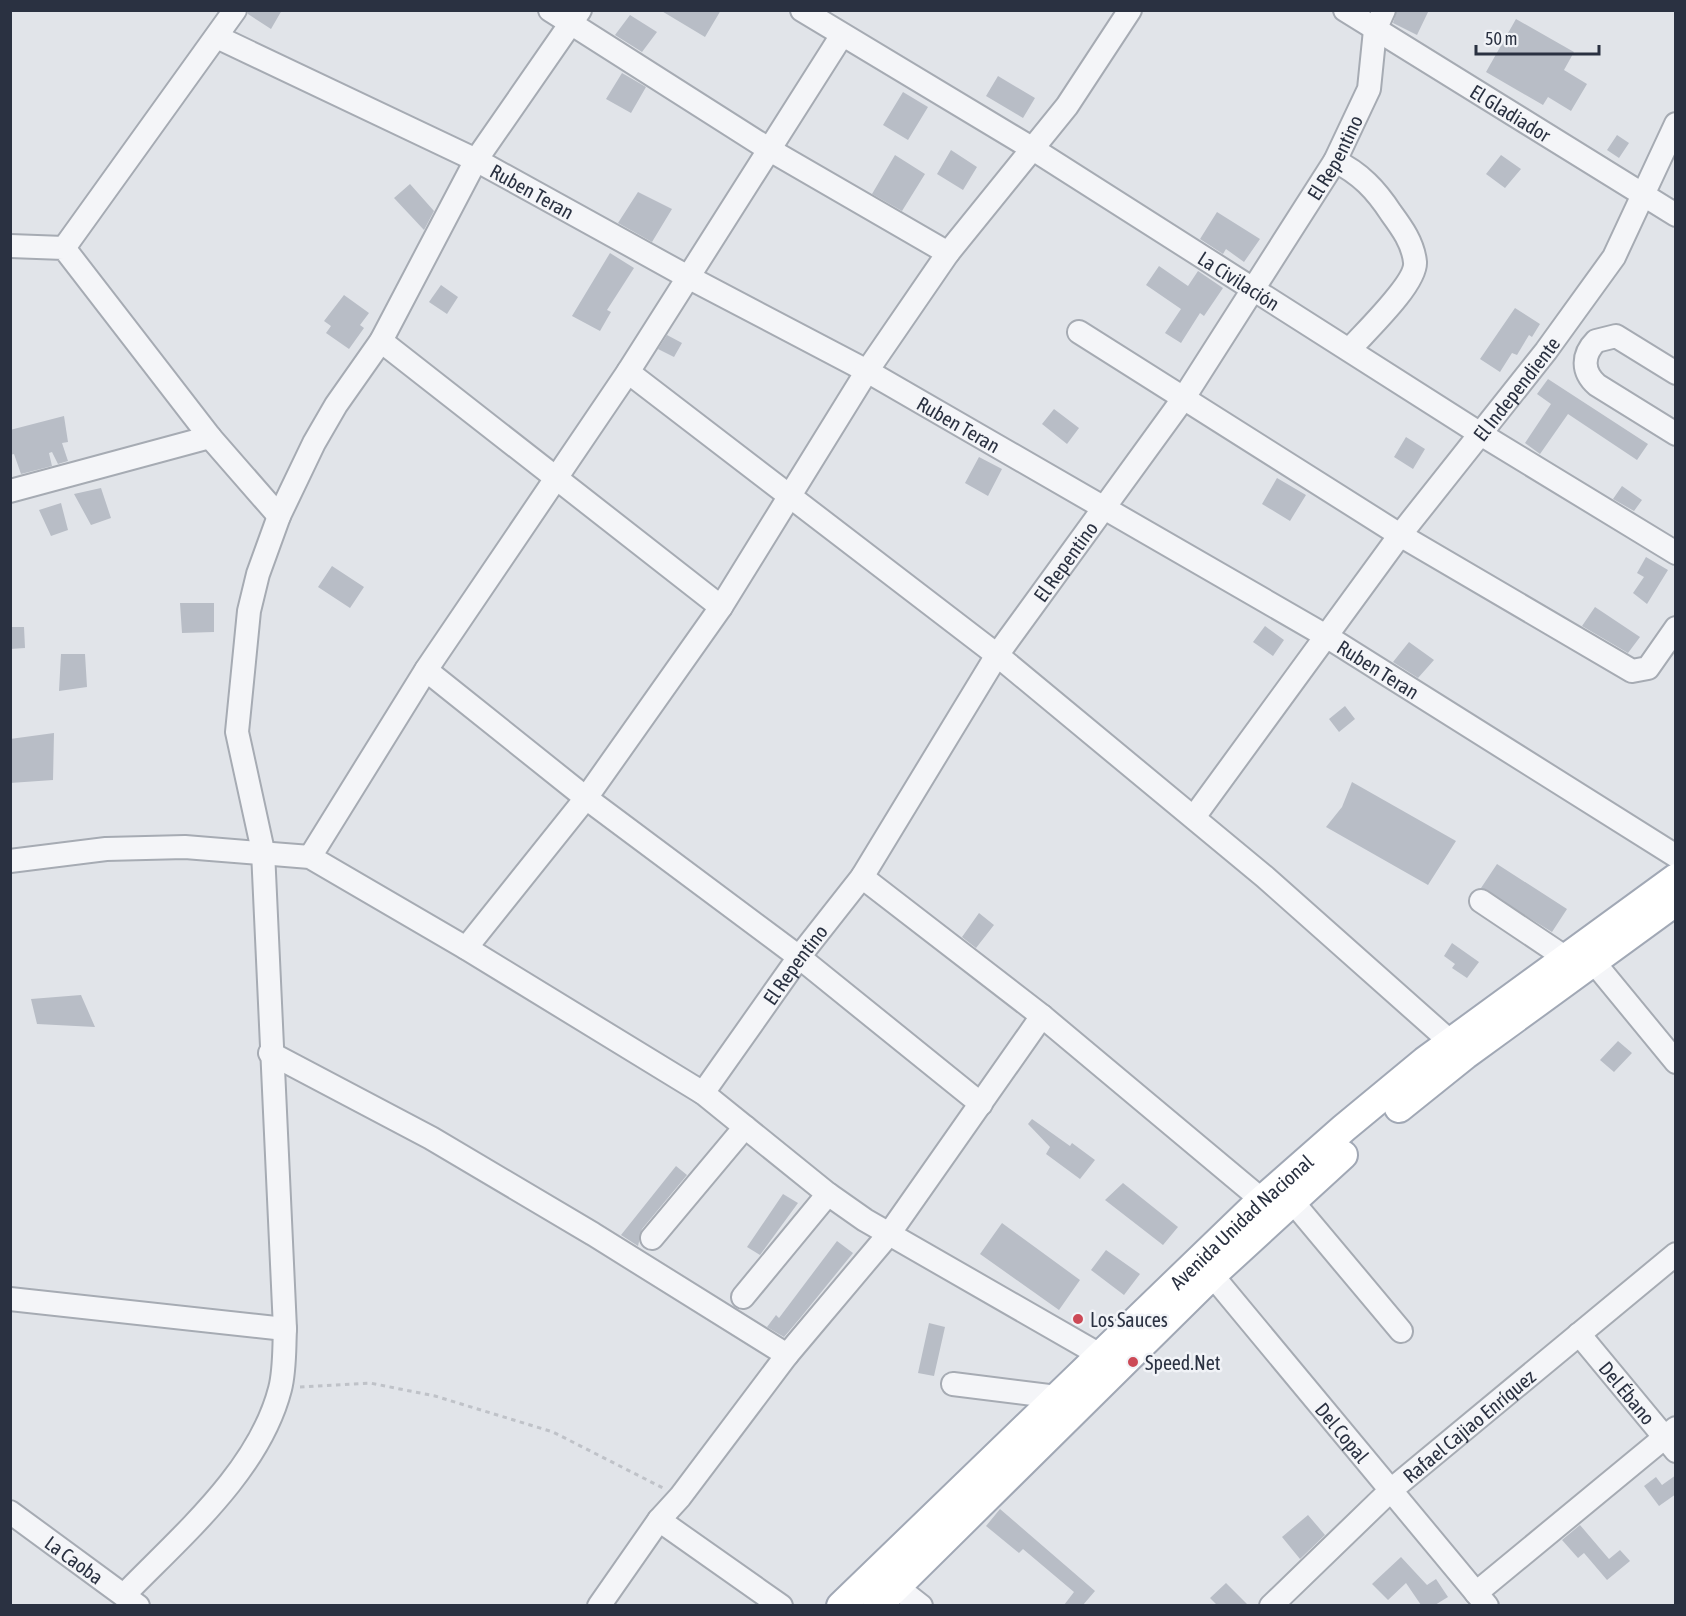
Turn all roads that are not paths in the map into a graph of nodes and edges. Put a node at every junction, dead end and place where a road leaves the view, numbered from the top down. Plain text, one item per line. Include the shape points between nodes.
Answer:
1 (235, 10) edge
2 (550, 10) edge
3 (802, 10) edge
4 (1130, 10) edge
5 (1345, 10) edge
6 (575, 17) edge
7 (1379, 20) edge
8 (842, 35) junction
9 (218, 38) junction
10 (1676, 124) edge
11 (1033, 148) junction
12 (770, 150) junction
13 (476, 160) junction
14 (1335, 161) junction
15 (1645, 194) junction
16 (1676, 215) edge
17 (10, 246) edge
18 (64, 248) junction
19 (948, 253) junction
20 (688, 277) junction
21 (1254, 289) junction
22 (1079, 332) dead end
23 (381, 341) junction
24 (1350, 349) junction
25 (867, 371) junction
26 (628, 372) junction
27 (1676, 373) edge
28 (1183, 399) junction
29 (1479, 433) junction
30 (1676, 434) edge
31 (210, 437) junction
32 (556, 480) junction
33 (10, 492) edge
34 (790, 495) junction
35 (1104, 510) junction
36 (279, 516) junction
37 (1400, 536) junction
38 (1676, 554) edge
39 (721, 607) junction
40 (1676, 628) edge
41 (1326, 636) junction
42 (997, 655) junction
43 (426, 670) junction
44 (586, 798) junction
45 (1194, 817) junction
46 (263, 851) junction
47 (1676, 856) edge
48 (310, 857) junction
49 (10, 861) edge
50 (862, 877) junction
51 (1676, 878) edge
52 (1481, 901) dead end
53 (1676, 902) edge
54 (466, 948) junction
55 (1580, 956) junction
56 (799, 957) junction
57 (1042, 1016) junction
58 (1458, 1049) junction
59 (270, 1053) junction
60 (1676, 1062) edge
61 (703, 1093) junction
62 (981, 1104) junction
63 (745, 1127) junction
64 (828, 1194) junction
65 (1262, 1200) junction
66 (1292, 1201) junction
67 (889, 1234) junction
68 (652, 1238) dead end
69 (1676, 1254) edge
70 (1206, 1268) junction
71 (743, 1297) dead end
72 (10, 1299) edge
73 (285, 1329) junction
74 (1401, 1331) dead end
75 (1579, 1334) junction
76 (787, 1355) junction
77 (1100, 1355) junction
78 (953, 1384) dead end
79 (1057, 1397) junction
80 (1672, 1439) edge
81 (1391, 1490) junction
82 (10, 1512) edge
83 (659, 1520) junction
84 (883, 1587) edge
85 (1482, 1599) edge
86 (131, 1600) edge
87 (599, 1605) edge
88 (781, 1605) edge
89 (841, 1605) edge
90 (921, 1605) edge
91 (1271, 1605) edge

1 - 9 street
2 - 6 street
3 - 8 street, La Civilación
4 - 11 street via 1067,106
5 - 7 street, El Gladiador
6 - 12 street
6 - 13 street
7 - 14 street, El Repentino via 1369,89
7 - 15 street, El Gladiador
8 - 11 street, La Civilación
8 - 12 street
9 - 13 street, Ruben Teran
9 - 18 street
10 - 15 street, El Independiente
11 - 19 street
11 - 21 street, La Civilación
12 - 19 street
12 - 20 street
13 - 20 street, Ruben Teran
13 - 23 street
14 - 21 street, El Repentino
14 - 24 street via 1353,169 1376,191 1409,239 1416,264 1407,284
15 - 16 street, El Gladiador
15 - 29 street, El Independiente via 1614,257
17 - 18 street
18 - 31 street
19 - 25 street
20 - 25 street, Ruben Teran
20 - 26 street
21 - 24 street, La Civilación
21 - 28 street, El Repentino
22 - 28 street
23 - 32 street
23 - 36 street via 319,434
24 - 29 street, La Civilación
25 - 34 street
25 - 35 street, Ruben Teran
26 - 32 street
26 - 34 street
27 - 30 street via 1616,336 1596,341 1585,359 1587,374 1597,385
28 - 35 street, El Repentino
28 - 37 street
29 - 37 street, El Independiente
29 - 38 street, La Civilación
31 - 33 street
31 - 36 street
32 - 39 street
32 - 43 street
34 - 39 street
34 - 42 street
35 - 41 street, Ruben Teran
35 - 42 street, El Repentino
36 - 46 street via 249,611 237,732
37 - 40 street via 1632,671 1648,668
37 - 41 street, El Independiente
39 - 44 street
41 - 45 street, El Independiente
41 - 47 street, Ruben Teran
42 - 45 street
42 - 50 street, El Repentino
43 - 44 street
43 - 48 street
44 - 54 street
44 - 56 street
45 - 58 street
46 - 48 street
46 - 49 street via 185,847 106,849
46 - 59 street
48 - 54 street
50 - 56 street, El Repentino
50 - 57 street
51 - 55 main road, Avenida Unidad Nacional
52 - 55 street
53 - 55 main road, Avenida Unidad Nacional
54 - 61 street
55 - 58 main road, Avenida Unidad Nacional
55 - 60 street
56 - 61 street, El Repentino
56 - 62 street
57 - 62 street
57 - 65 street
58 - 65 main road, Avenida Unidad Nacional via 1344,1128
58 - 66 main road, Avenida Unidad Nacional
59 - 73 street
59 - 76 street via 431,1138
61 - 63 street
62 - 67 street
63 - 64 street
63 - 68 street
64 - 67 street
64 - 71 street
65 - 70 main road, Avenida Unidad Nacional
66 - 70 main road, Avenida Unidad Nacional
66 - 74 street
67 - 76 street
67 - 77 street
69 - 75 street, Rafael Cajiao Enríquez
70 - 77 main road, Avenida Unidad Nacional
70 - 81 street, Del Copal
70 - 84 main road, Avenida Unidad Nacional
72 - 73 street
73 - 86 street via 281,1388 265,1429 223,1494
75 - 80 street, Del Ébano
75 - 81 street, Rafael Cajiao Enríquez
76 - 83 street
77 - 79 main road, Avenida Unidad Nacional
78 - 79 street
79 - 84 main road, Avenida Unidad Nacional
80 - 85 street
81 - 85 street, Del Copal
81 - 91 street, Rafael Cajiao Enríquez
82 - 86 street, La Caoba
83 - 87 street
83 - 88 street
84 - 89 main road, Avenida Unidad Nacional
84 - 90 street

